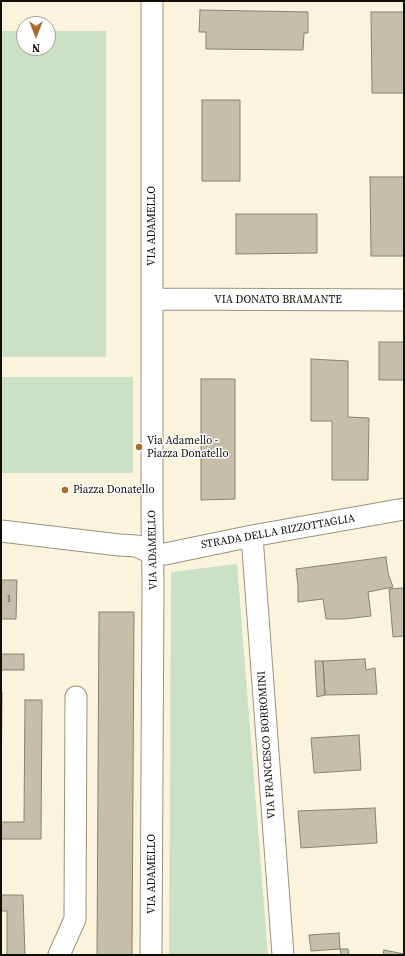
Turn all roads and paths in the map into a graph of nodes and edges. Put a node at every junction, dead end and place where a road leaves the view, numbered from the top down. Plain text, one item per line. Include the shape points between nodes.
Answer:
1 (152, 1) edge
2 (152, 299) junction
3 (404, 300) edge
4 (404, 510) edge
5 (1, 531) edge
6 (252, 536) junction
7 (153, 554) junction
8 (76, 697) dead end
9 (59, 955) edge
10 (151, 955) edge
11 (283, 955) edge

1 - 2 street, VIA ADAMELLO
2 - 3 street, VIA DONATO BRAMANTE
2 - 7 street, VIA ADAMELLO
4 - 6 street, STRADA DELLA RIZZOTTAGLIA
5 - 7 street via 137,546
6 - 7 street, STRADA DELLA RIZZOTTAGLIA via 165,554
6 - 11 street, VIA FRANCESCO BORROMINI
7 - 10 street, VIA ADAMELLO
8 - 9 street via 74,919

